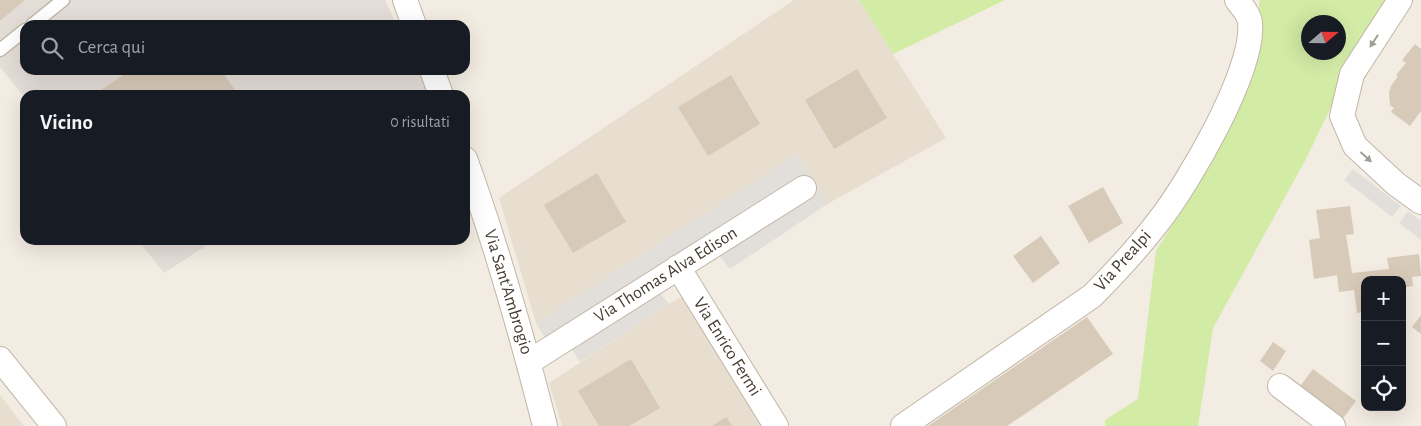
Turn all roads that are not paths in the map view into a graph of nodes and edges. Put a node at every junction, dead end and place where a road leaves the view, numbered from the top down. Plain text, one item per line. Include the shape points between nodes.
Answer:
1 (63, 0) edge
2 (405, 0) edge
3 (1237, 0) edge
4 (1400, 0) edge
5 (38, 20) edge
6 (412, 20) edge
7 (20, 34) edge
8 (0, 50) edge
9 (434, 75) edge
10 (439, 90) edge
11 (470, 173) edge
12 (804, 188) dead end
13 (1421, 202) edge
14 (678, 267) junction
15 (0, 359) edge
16 (528, 362) junction
17 (1280, 386) dead end
18 (54, 426) edge
19 (545, 426) edge
20 (776, 426) edge
21 (903, 426) edge
22 (1333, 426) edge

1 - 5 lane
2 - 6 street
3 - 21 street, Via Prealpi via 1250,21 1247,52 1206,149 1160,220 1092,296
4 -> 13 street via 1352,74 1342,116 1355,146
7 - 8 lane
9 - 10 street
11 - 16 street, Via Sant'Ambrogio
12 - 14 street, Via Thomas Alva Edison
14 - 16 street, Via Thomas Alva Edison
14 - 20 street, Via Enrico Fermi
15 - 18 street
16 - 19 street, Via Sant'Ambrogio
17 - 22 street

